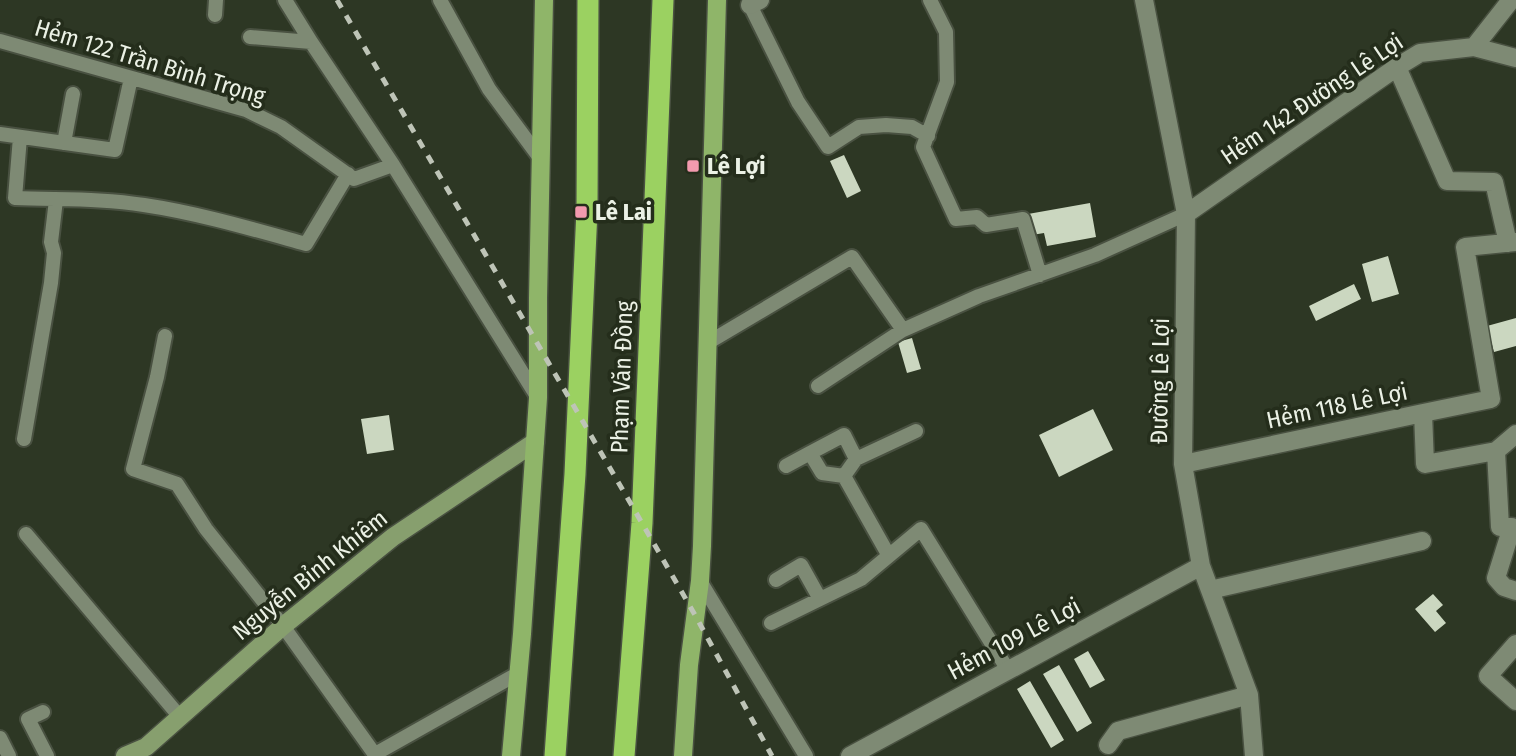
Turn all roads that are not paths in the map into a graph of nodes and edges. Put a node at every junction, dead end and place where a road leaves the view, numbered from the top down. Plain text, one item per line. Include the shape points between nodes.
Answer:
1 (216, 0) edge
2 (285, 0) edge
3 (440, 0) edge
4 (544, 0) edge
5 (588, 0) edge
6 (663, 0) edge
7 (717, 0) edge
8 (930, 0) edge
9 (1144, 0) edge
10 (1511, 0) edge
11 (755, 3) edge
12 (215, 15) dead end
13 (250, 37) dead end
14 (0, 41) edge
15 (311, 42) junction
16 (1474, 47) junction
17 (1516, 58) edge
18 (1397, 67) junction
19 (131, 78) junction
20 (73, 94) dead end
21 (0, 134) edge
22 (928, 136) junction
23 (20, 137) junction
24 (64, 143) junction
25 (540, 158) junction
26 (393, 165) junction
27 (348, 174) junction
28 (56, 200) junction
29 (1186, 214) junction
30 (1512, 242) edge
31 (1040, 275) junction
32 (903, 330) junction
33 (165, 336) dead end
34 (709, 342) junction
35 (818, 386) dead end
36 (538, 398) junction
37 (1423, 413) junction
38 (916, 431) dead end
39 (1516, 434) edge
40 (24, 439) dead end
41 (535, 442) junction
42 (1496, 451) junction
43 (810, 453) junction
44 (856, 459) junction
45 (1184, 464) junction
46 (786, 466) dead end
47 (844, 476) junction
48 (1514, 527) edge
49 (26, 534) dead end
50 (1422, 541) dead end
51 (890, 556) junction
52 (1201, 566) junction
53 (700, 580) junction
54 (776, 580) dead end
55 (1210, 590) junction
56 (1516, 591) edge
57 (820, 599) junction
58 (771, 624) dead end
59 (283, 626) junction
60 (1516, 644) edge
61 (1008, 670) junction
62 (519, 673) junction
63 (1249, 695) junction
64 (1516, 701) edge
65 (43, 712) dead end
66 (180, 717) junction
67 (0, 738) edge
68 (1108, 745) dead end
69 (375, 755) edge
70 (9, 756) edge
71 (47, 756) edge
72 (125, 756) edge
73 (511, 756) edge
74 (555, 756) edge
75 (624, 756) edge
76 (683, 756) edge
77 (806, 756) edge
78 (850, 756) edge
79 (1254, 756) edge

1 - 12 lane
2 - 15 lane
3 - 25 lane via 489,89
4 - 25 main road
5 - 74 highway, Phạm Văn Đồng via 586,223 575,474
6 - 75 highway, Phạm Văn Đồng via 642,523
7 - 34 main road
8 - 22 lane via 946,32 947,82
9 - 29 street, Đường Lê Lợi
10 - 16 street
11 - 22 lane via 798,102 828,147 859,127 912,127
13 - 15 lane
14 - 19 lane, Hẻm 122 Trần Bình Trọng
15 - 26 lane
16 - 17 street
16 - 18 street, Hẻm 142 Đường Lê Lợi via 1420,53
18 - 29 street, Hẻm 142 Đường Lê Lợi
18 - 30 street via 1447,181 1494,182
19 - 24 lane via 115,150
19 - 27 lane, Hẻm 122 Trần Bình Trọng via 246,110 281,127
20 - 24 lane
21 - 23 lane
22 - 31 lane via 923,147 956,219 977,217 986,225 1023,219
23 - 24 lane
23 - 28 lane via 15,198
25 - 36 main road
26 - 27 lane via 354,179
26 - 36 lane
27 - 28 lane via 306,244 144,205
28 - 40 lane via 51,283
29 - 31 lane
29 - 45 street, Đường Lê Lợi
30 - 37 street via 1465,247 1491,399
31 - 32 lane via 978,296
32 - 34 lane via 852,257
32 - 35 lane
33 - 59 lane via 133,469 177,484 206,529
34 - 53 main road
36 - 41 main road
37 - 42 street, Hẻm 118 Lê Lợi via 1425,464
37 - 45 street, Hẻm 118 Lê Lợi
38 - 44 lane
39 - 42 street
41 - 59 street, Nguyễn Bỉnh Khiêm via 393,537
41 - 62 main road
42 - 48 street via 1500,527
43 - 44 lane via 844,435
43 - 46 lane
43 - 47 lane via 822,473
44 - 47 lane
45 - 52 street, Đường Lê Lợi
47 - 51 lane
48 - 56 street via 1496,578
49 - 66 lane
50 - 55 street
51 - 57 lane via 861,579
51 - 61 lane via 921,530
52 - 55 street, Đường Lê Lợi
52 - 61 street, Hẻm 109 Lê Lợi
53 - 76 main road
53 - 77 lane
54 - 57 lane via 801,565
55 - 63 street, Đường Lê Lợi
57 - 58 lane
59 - 66 street, Nguyễn Bỉnh Khiêm
59 - 69 lane
60 - 64 street via 1488,676
61 - 78 street, Hẻm 109 Lê Lợi
62 - 69 lane
62 - 73 main road
63 - 68 street via 1118,731
63 - 79 street, Đường Lê Lợi
65 - 71 lane via 27,719
66 - 72 street, Nguyễn Bỉnh Khiêm via 146,747
67 - 70 lane

